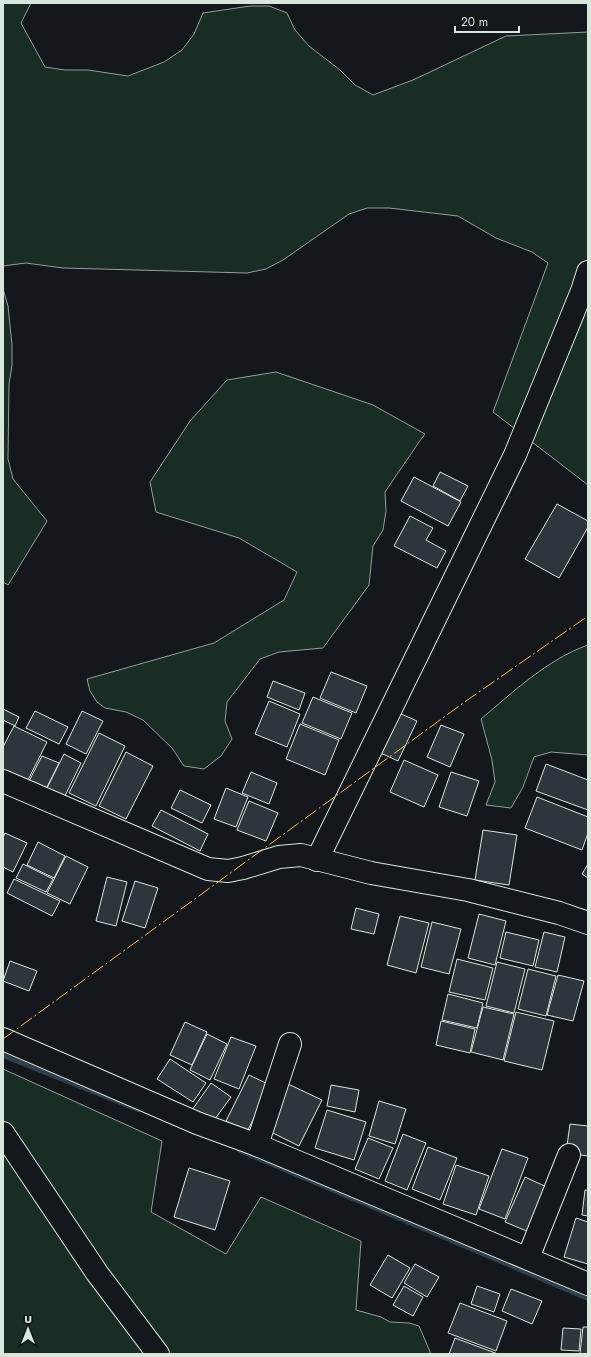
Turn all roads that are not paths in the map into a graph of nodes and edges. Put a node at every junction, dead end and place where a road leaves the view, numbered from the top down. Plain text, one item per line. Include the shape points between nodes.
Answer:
1 (588, 272) edge
2 (3, 781) edge
3 (316, 860) junction
4 (588, 923) edge
5 (3, 1040) edge
6 (290, 1044) dead end
7 (3, 1133) edge
8 (257, 1145) junction
9 (568, 1154) dead end
10 (528, 1258) junction
11 (588, 1284) edge
12 (158, 1354) edge

1 - 3 street via 515,455
2 - 3 street via 208,869 228,871 292,855
3 - 4 street via 370,873 468,890
5 - 8 street via 197,1123
6 - 8 street
7 - 12 street via 97,1273
8 - 10 street
9 - 10 street
10 - 11 street

